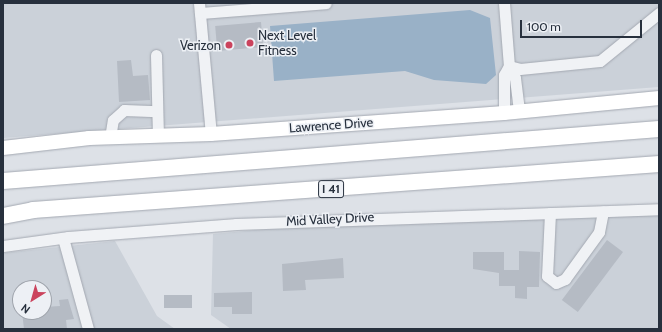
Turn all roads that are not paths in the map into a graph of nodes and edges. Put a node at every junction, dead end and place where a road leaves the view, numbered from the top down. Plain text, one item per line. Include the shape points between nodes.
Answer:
1 (326, 3) edge
2 (504, 3) edge
3 (200, 8) edge
4 (659, 13) edge
5 (156, 55) dead end
6 (509, 66) junction
7 (659, 98) edge
8 (157, 111) junction
9 (519, 111) junction
10 (504, 113) junction
11 (659, 129) edge
12 (211, 134) junction
13 (158, 136) junction
14 (110, 138) junction
15 (3, 148) edge
16 (659, 164) edge
17 (3, 181) edge
18 (659, 210) edge
19 (603, 211) junction
20 (550, 213) junction
21 (3, 216) edge
22 (63, 238) junction
23 (3, 246) edge
24 (88, 329) edge

1 - 3 street
2 - 6 street
3 - 12 street
4 - 6 street via 600,61 520,69
5 - 8 street
6 - 9 street via 515,78
6 - 10 street via 504,75
7 - 9 main road, Lawrence Drive
8 - 13 street
8 - 14 street via 124,110 113,120
9 - 10 main road, Lawrence Drive
10 - 12 main road, Lawrence Drive
11 - 17 highway
12 - 13 main road, Lawrence Drive
13 - 14 main road, Lawrence Drive
14 - 15 main road, Lawrence Drive
16 - 21 highway, I 41 via 33,210
18 - 19 street, Mid Valley Drive
19 - 20 street, Mid Valley Drive
19 - 20 street via 599,232 565,279 556,284 547,276
20 - 22 street, Mid Valley Drive via 373,217
22 - 23 street, Mid Valley Drive
22 - 24 street

